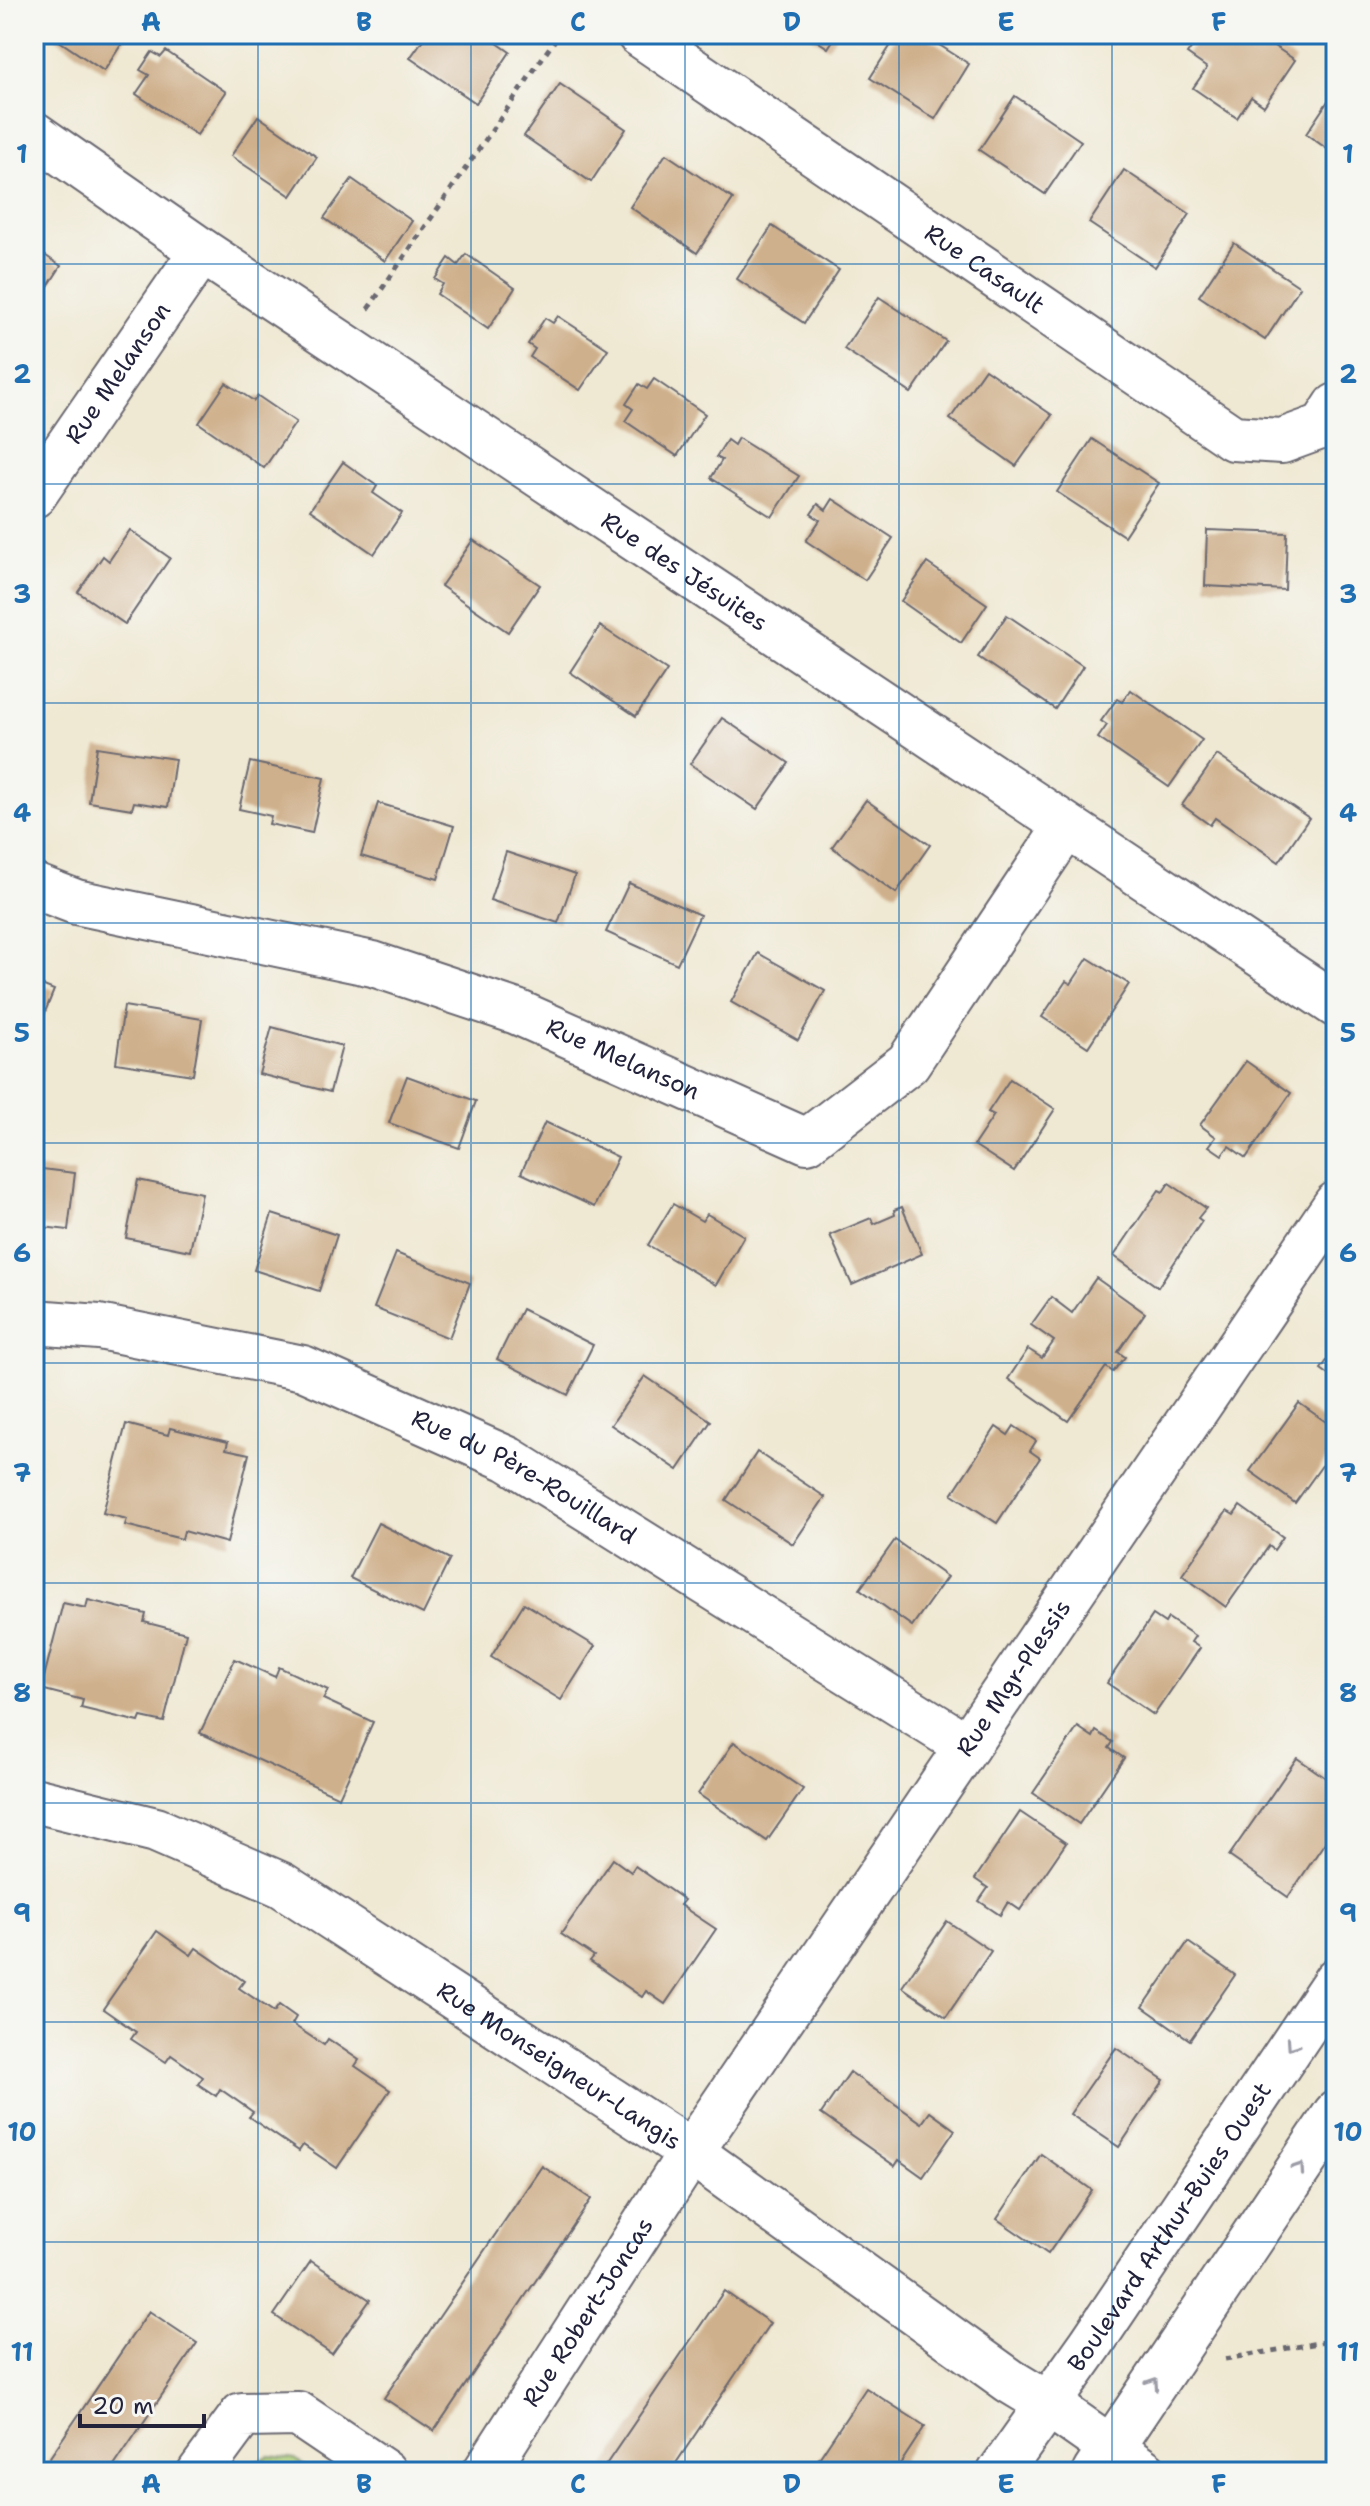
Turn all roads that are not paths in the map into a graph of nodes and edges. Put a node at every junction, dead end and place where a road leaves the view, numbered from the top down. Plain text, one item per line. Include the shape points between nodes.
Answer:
1 (639, 34) edge
2 (34, 134) edge
3 (202, 251) junction
4 (1336, 406) edge
5 (34, 495) edge
6 (1066, 827) junction
7 (34, 886) edge
8 (1336, 1005) edge
9 (1336, 1204) edge
10 (34, 1322) edge
11 (967, 1746) junction
12 (34, 1800) edge
13 (1336, 1980) edge
14 (1336, 2113) edge
15 (691, 2152) junction
16 (1048, 2404) junction
17 (1117, 2464) edge
18 (200, 2472) edge
19 (384, 2472) edge
20 (485, 2472) edge
21 (1000, 2472) edge

1 - 4 street, Rue Casault via 1233,438 1282,441 1323,426
2 - 3 street, Rue des Jésuites
3 - 5 street, Rue Melanson
3 - 6 street, Rue des Jésuites
6 - 7 street, Rue Melanson via 908,1063 807,1141 517,1012 373,964 76,902
6 - 8 street, Rue des Jésuites
9 - 11 street, Rue Mgr-Plessis
10 - 11 street, Rue du Père-Rouillard via 99,1327 303,1368 508,1459
11 - 15 street, Rue Mgr-Plessis
12 - 15 street, Rue Monseigneur-Langis via 156,1830 282,1885
13 -> 16 street, Boulevard Arthur-Buies Ouest
17 -> 14 street via 1182,2341
15 - 16 street, Rue Monseigneur-Langis
15 - 20 street, Rue Robert-Joncas
16 - 17 street, Rue Monseigneur-Langis
16 - 21 street, Boulevard Arthur-Buies Ouest
18 - 19 street via 242,2415 298,2414

